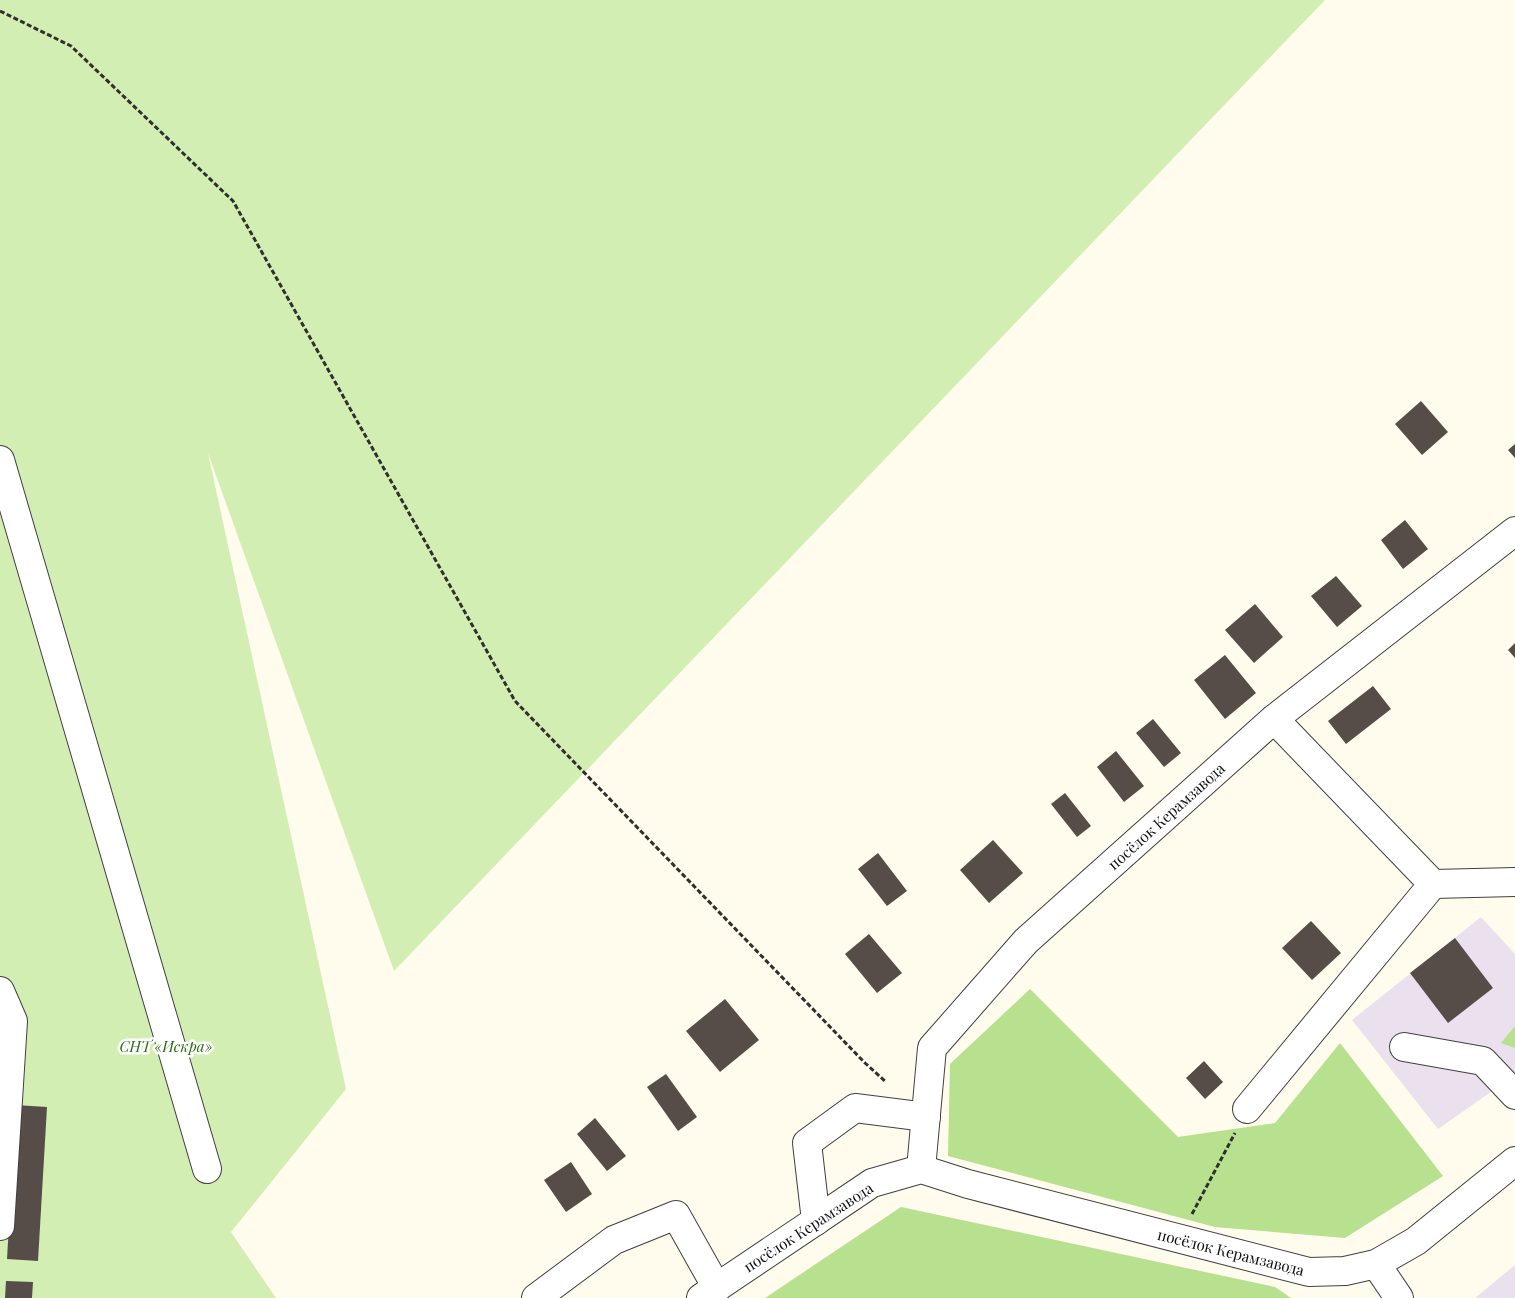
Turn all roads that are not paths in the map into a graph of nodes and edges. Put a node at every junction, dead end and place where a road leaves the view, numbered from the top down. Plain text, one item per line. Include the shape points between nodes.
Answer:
1 (0, 460) edge
2 (1515, 531) edge
3 (1274, 719) junction
4 (1515, 882) edge
5 (1433, 884) junction
6 (0, 991) edge
7 (1404, 1047) dead end
8 (1515, 1095) edge
9 (1247, 1109) road end
10 (926, 1117) junction
11 (1515, 1161) edge
12 (208, 1169) dead end
13 (921, 1169) junction
14 (816, 1221) junction
15 (0, 1226) edge
16 (1376, 1264) junction
17 (709, 1293) edge
18 (536, 1298) edge
19 (1399, 1298) edge

1 - 12 street
2 - 3 street, посёлок Керамзавода
3 - 5 street
3 - 10 street, посёлок Керамзавода via 1026,941 944,1034 932,1048
4 - 5 street
5 - 9 street
6 - 15 street via 13,1021
7 - 8 street via 1483,1061
10 - 13 street, посёлок Керамзавода
10 - 14 street via 855,1108 807,1143
11 - 16 street, посёлок Керамзавода via 1416,1241
13 - 14 street, посёлок Керамзавода via 872,1183
13 - 16 street, посёлок Керамзавода via 1309,1272 1345,1271
14 - 17 street, посёлок Керамзавода
16 - 19 street
17 - 18 street via 676,1215 614,1240

